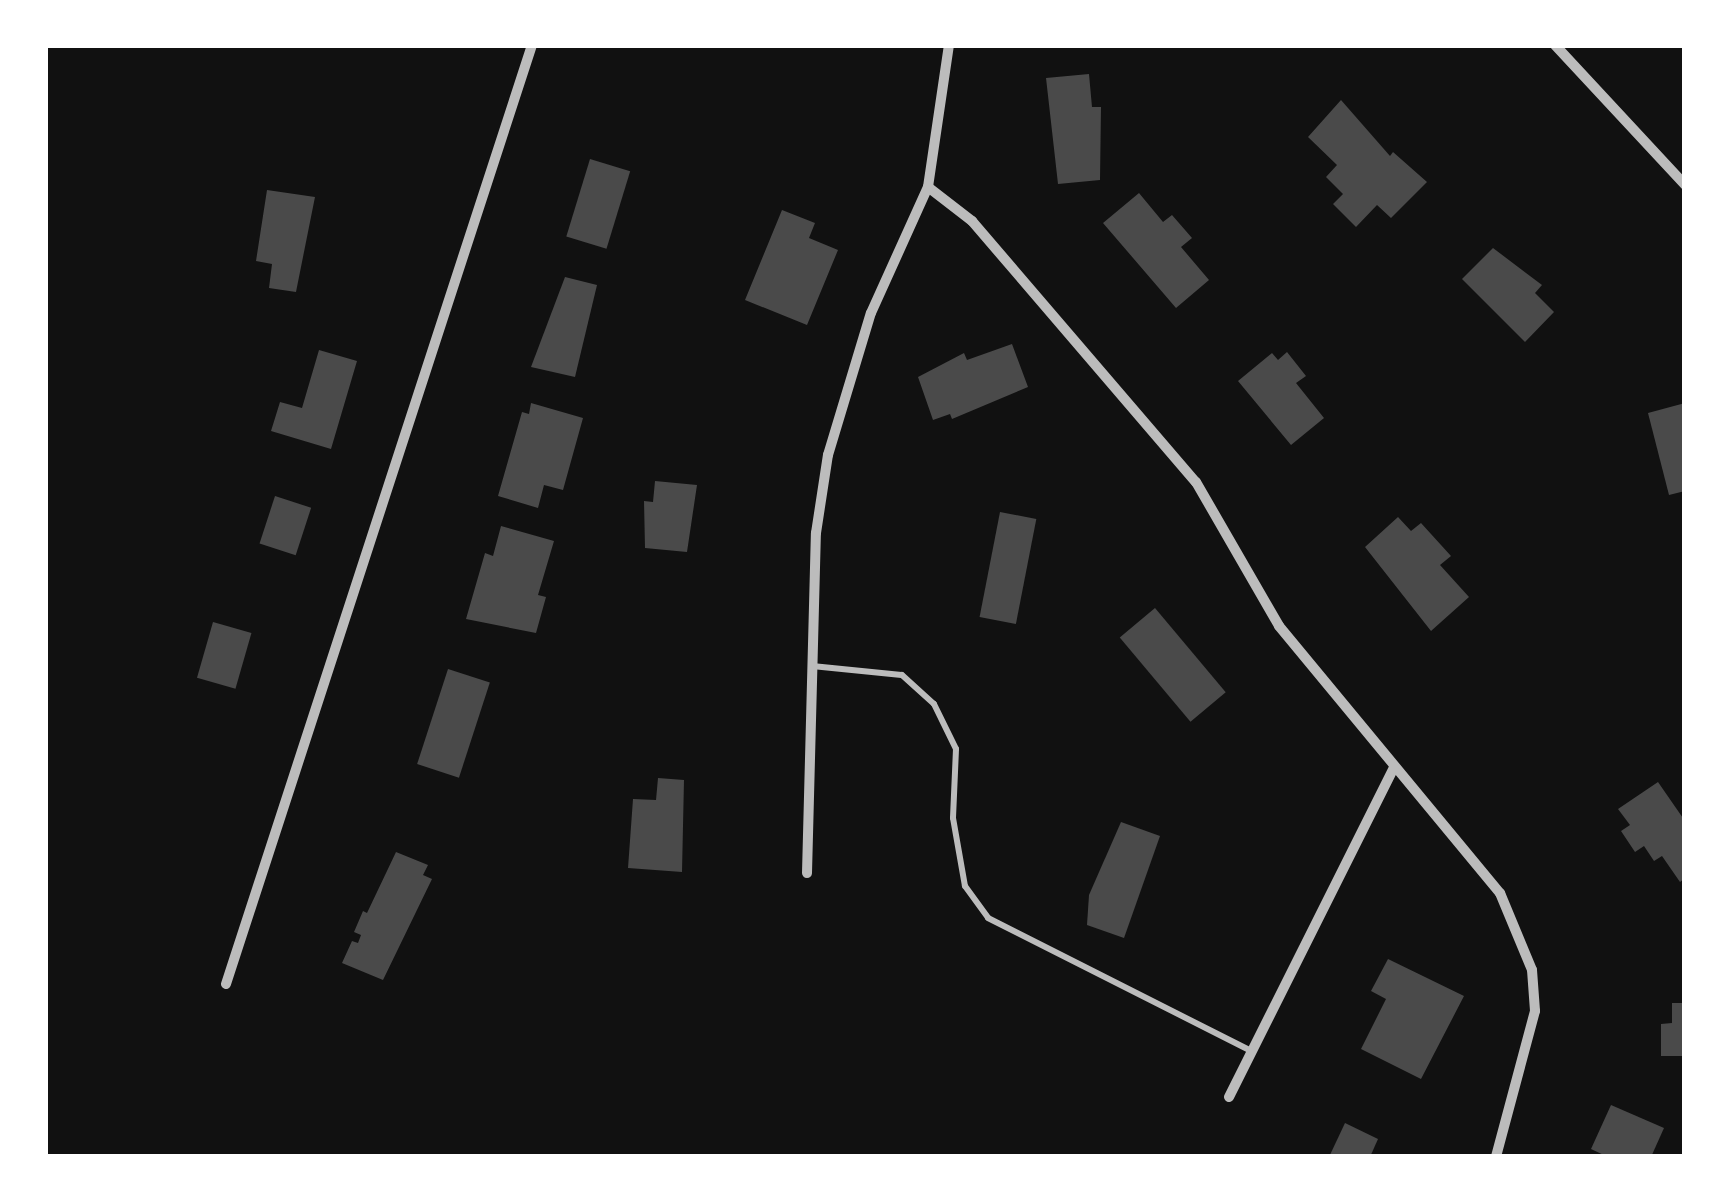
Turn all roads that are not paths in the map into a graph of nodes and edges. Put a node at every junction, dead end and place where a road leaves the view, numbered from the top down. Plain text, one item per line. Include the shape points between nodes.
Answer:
1 (532, 45) edge
2 (950, 45) edge
3 (1556, 45) edge
4 (1685, 185) edge
5 (928, 186) junction
6 (812, 666) junction
7 (1394, 766) junction
8 (807, 873) dead end
9 (226, 984) dead end
10 (1252, 1052) junction
11 (1229, 1097) dead end
12 (1496, 1157) edge

1 - 9 street
2 - 5 street
3 - 4 street
5 - 6 street via 870,313 828,455 816,533
5 - 7 street via 972,221 1196,482 1279,626
6 - 8 street
6 - 10 lane via 902,675 934,704 956,749 953,818 964,886 988,918
7 - 10 street
7 - 12 street via 1500,893 1532,970 1535,1011 1526,1059
10 - 11 street

